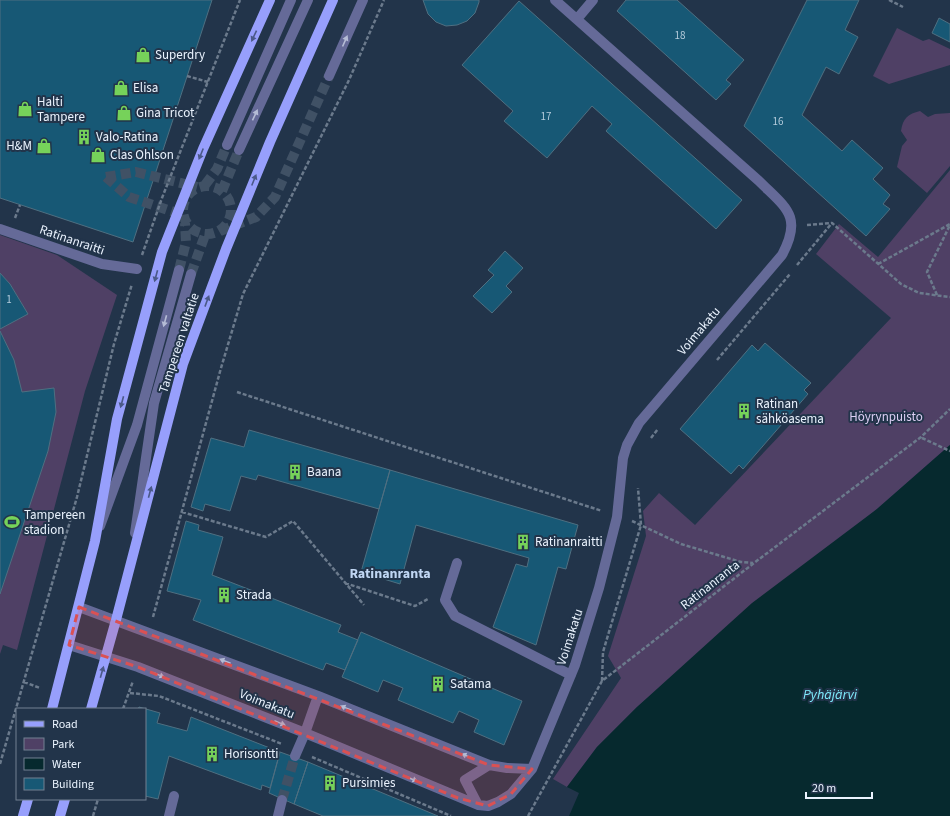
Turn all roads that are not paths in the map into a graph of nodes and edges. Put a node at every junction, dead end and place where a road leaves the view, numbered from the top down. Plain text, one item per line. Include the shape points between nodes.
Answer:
1 (270, 0) edge
2 (291, 0) edge
3 (308, 0) edge
4 (333, 0) edge
5 (363, 0) edge
6 (555, 0) edge
7 (593, 0) edge
8 (577, 19) junction
9 (329, 76) tunnel mouth
10 (227, 145) tunnel mouth
11 (239, 150) tunnel mouth
12 (0, 228) edge
13 (137, 269) dead end
14 (179, 270) tunnel mouth
15 (191, 274) tunnel mouth
16 (95, 541) junction
17 (457, 563) dead end
18 (130, 569) junction
19 (79, 607) junction
20 (116, 620) junction
21 (69, 645) junction
22 (106, 656) junction
23 (571, 675) junction
24 (318, 696) junction
25 (52, 708) edge
26 (91, 708) edge
27 (305, 733) junction
28 (295, 756) tunnel mouth
29 (489, 765) junction
30 (532, 769) junction
31 (174, 796) dead end
32 (28, 800) edge
33 (65, 800) edge
34 (282, 800) tunnel mouth
35 (478, 805) junction
36 (23, 816) edge
37 (60, 816) edge
38 (169, 816) edge
39 (278, 816) edge

1 -> 16 main road via 203,149 162,252 117,420
2 - 10 street
11 -> 3 street
18 -> 4 main road, Tampereen valtatie via 183,364 270,142
9 -> 5 street
6 - 8 street
7 - 8 street
8 - 23 street, Voimakatu via 759,181 789,211 792,228 790,241 782,255 632,434 623,458 617,517 599,588
12 - 13 street, Ratinanraitti via 102,264
14 -> 16 street via 137,425
15 - 18 street via 154,403
16 - 19 main road
17 - 23 street via 445,600 455,616
18 - 20 main road, Tampereen valtatie
19 - 20 street, Voimakatu
19 - 21 main road
20 - 22 main road, Tampereen valtatie
24 -> 20 street, Voimakatu
21 - 22 street, Voimakatu
21 - 25 main road
26 -> 22 main road, Tampereen valtatie
22 -> 27 street, Voimakatu
23 - 30 street, Voimakatu
24 - 27 street
29 -> 24 street, Voimakatu
27 - 28 street
27 -> 35 street, Voimakatu
29 - 30 street, Voimakatu
29 - 35 street via 465,780
30 - 35 street, Voimakatu via 511,794 488,806
31 - 38 street
32 - 36 main road
33 - 37 main road
34 - 39 street

